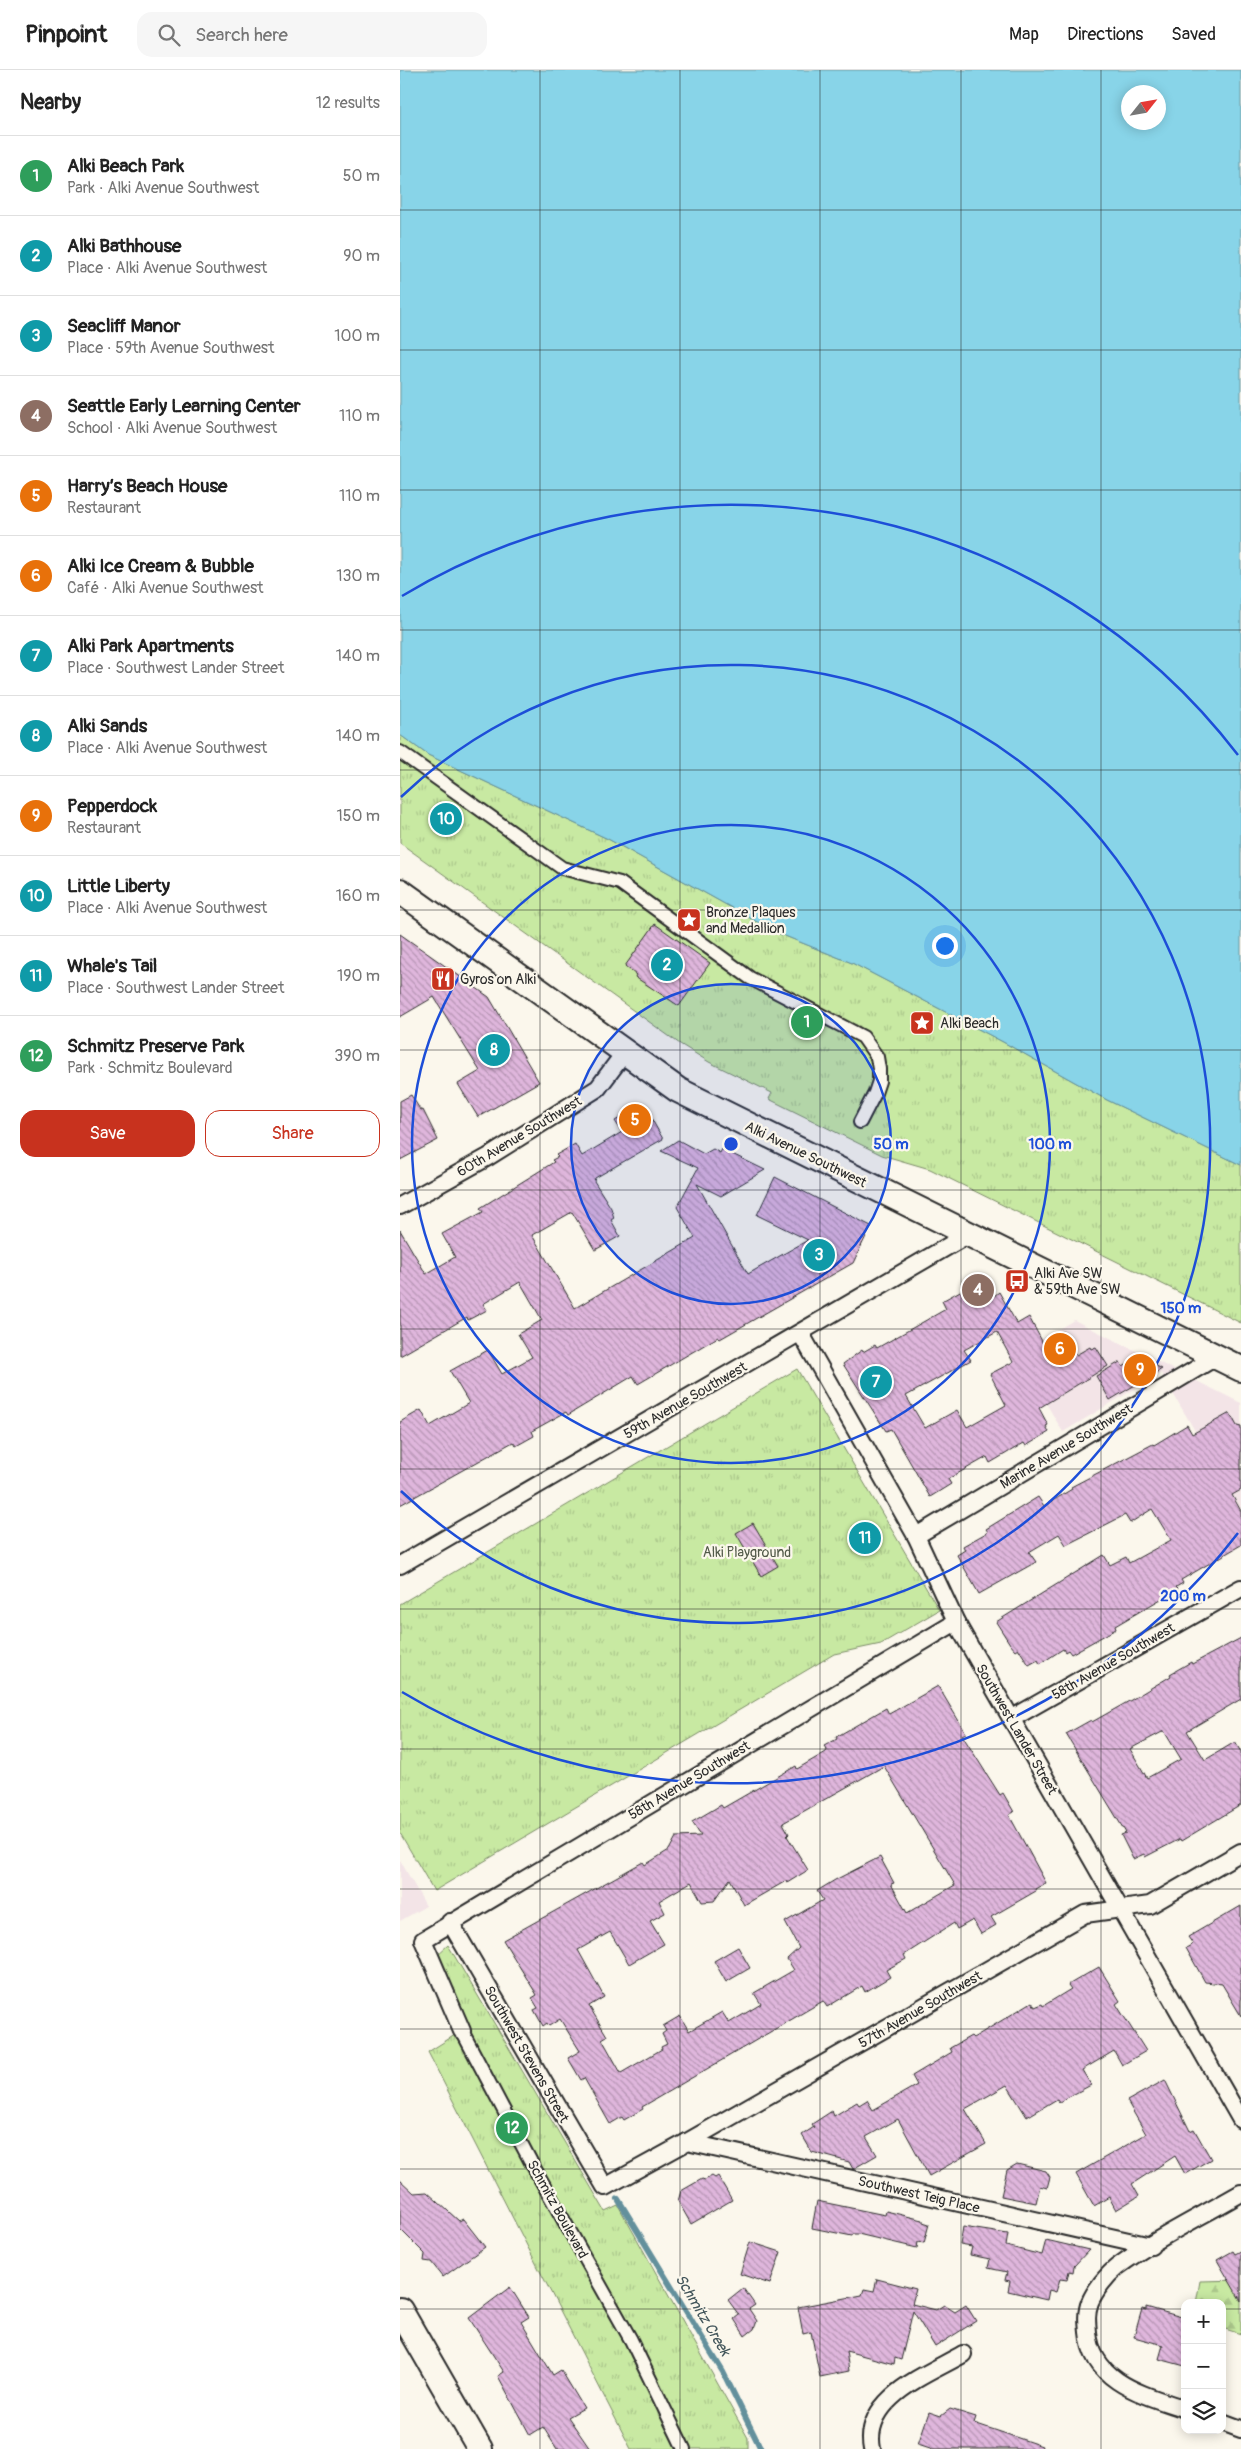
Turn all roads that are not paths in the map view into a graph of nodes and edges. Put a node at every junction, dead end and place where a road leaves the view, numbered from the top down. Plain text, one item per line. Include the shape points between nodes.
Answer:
1 (400, 752) edge
2 (400, 891) edge
3 (625, 1052) junction
4 (860, 1122) dead end
5 (400, 1206) edge
6 (969, 1234) junction
7 (800, 1334) junction
8 (1216, 1357) junction
9 (1241, 1369) edge
10 (916, 1536) junction
11 (400, 1565) edge
12 (1241, 1588) edge
13 (956, 1622) junction
14 (1011, 1719) junction
15 (1241, 1852) edge
16 (1119, 1909) junction
17 (450, 1922) junction
18 (423, 1940) joint
19 (462, 2031) joint
20 (1241, 2120) edge
21 (687, 2142) junction
22 (605, 2186) joint
23 (1241, 2192) edge
24 (1151, 2246) junction
25 (402, 2317) edge
26 (963, 2354) dead end
27 (1181, 2408) edge
28 (1226, 2423) edge
29 (1241, 2429) edge
30 (480, 2449) edge
31 (684, 2449) edge
32 (872, 2449) edge

1 - 4 street via 562,868 620,883 750,978 863,1037 877,1057 880,1069 877,1087
2 - 3 main road, Alki Avenue Southwest
3 - 5 street, 60th Avenue Southwest via 598,1088 488,1157
3 - 6 main road, Alki Avenue Southwest via 678,1090
6 - 7 street, 59th Avenue Southwest
6 - 8 main road, Alki Avenue Southwest
7 - 10 street, Southwest Lander Street
7 - 11 street, 59th Avenue Southwest
8 - 9 main road, Alki Avenue Southwest
8 - 10 street, Marine Avenue Southwest
10 - 13 street, Southwest Lander Street
12 - 14 street, 58th Avenue Southwest
13 - 14 street, Southwest Lander Street
13 - 17 street, 58th Avenue Southwest
14 - 16 street, Southwest Lander Street
15 - 16 street, 57th Avenue Southwest via 1150,1905
16 - 20 street, Southwest Lander Street
16 - 21 street, 57th Avenue Southwest via 1085,1914
17 - 18 street, 58th Avenue Southwest
17 - 22 street, Southwest Stevens Street
18 - 19 street, Schmitz Boulevard
19 - 31 street, Schmitz Boulevard via 631,2340
21 - 22 street, 57th Avenue Southwest
21 - 24 street, Southwest Teig Place
23 - 24 street
24 - 27 street via 1116,2268 1096,2290 1087,2317 1089,2344 1106,2373 1122,2386
25 - 30 main road
26 - 32 street via 894,2394 879,2409 871,2428
28 - 29 street

